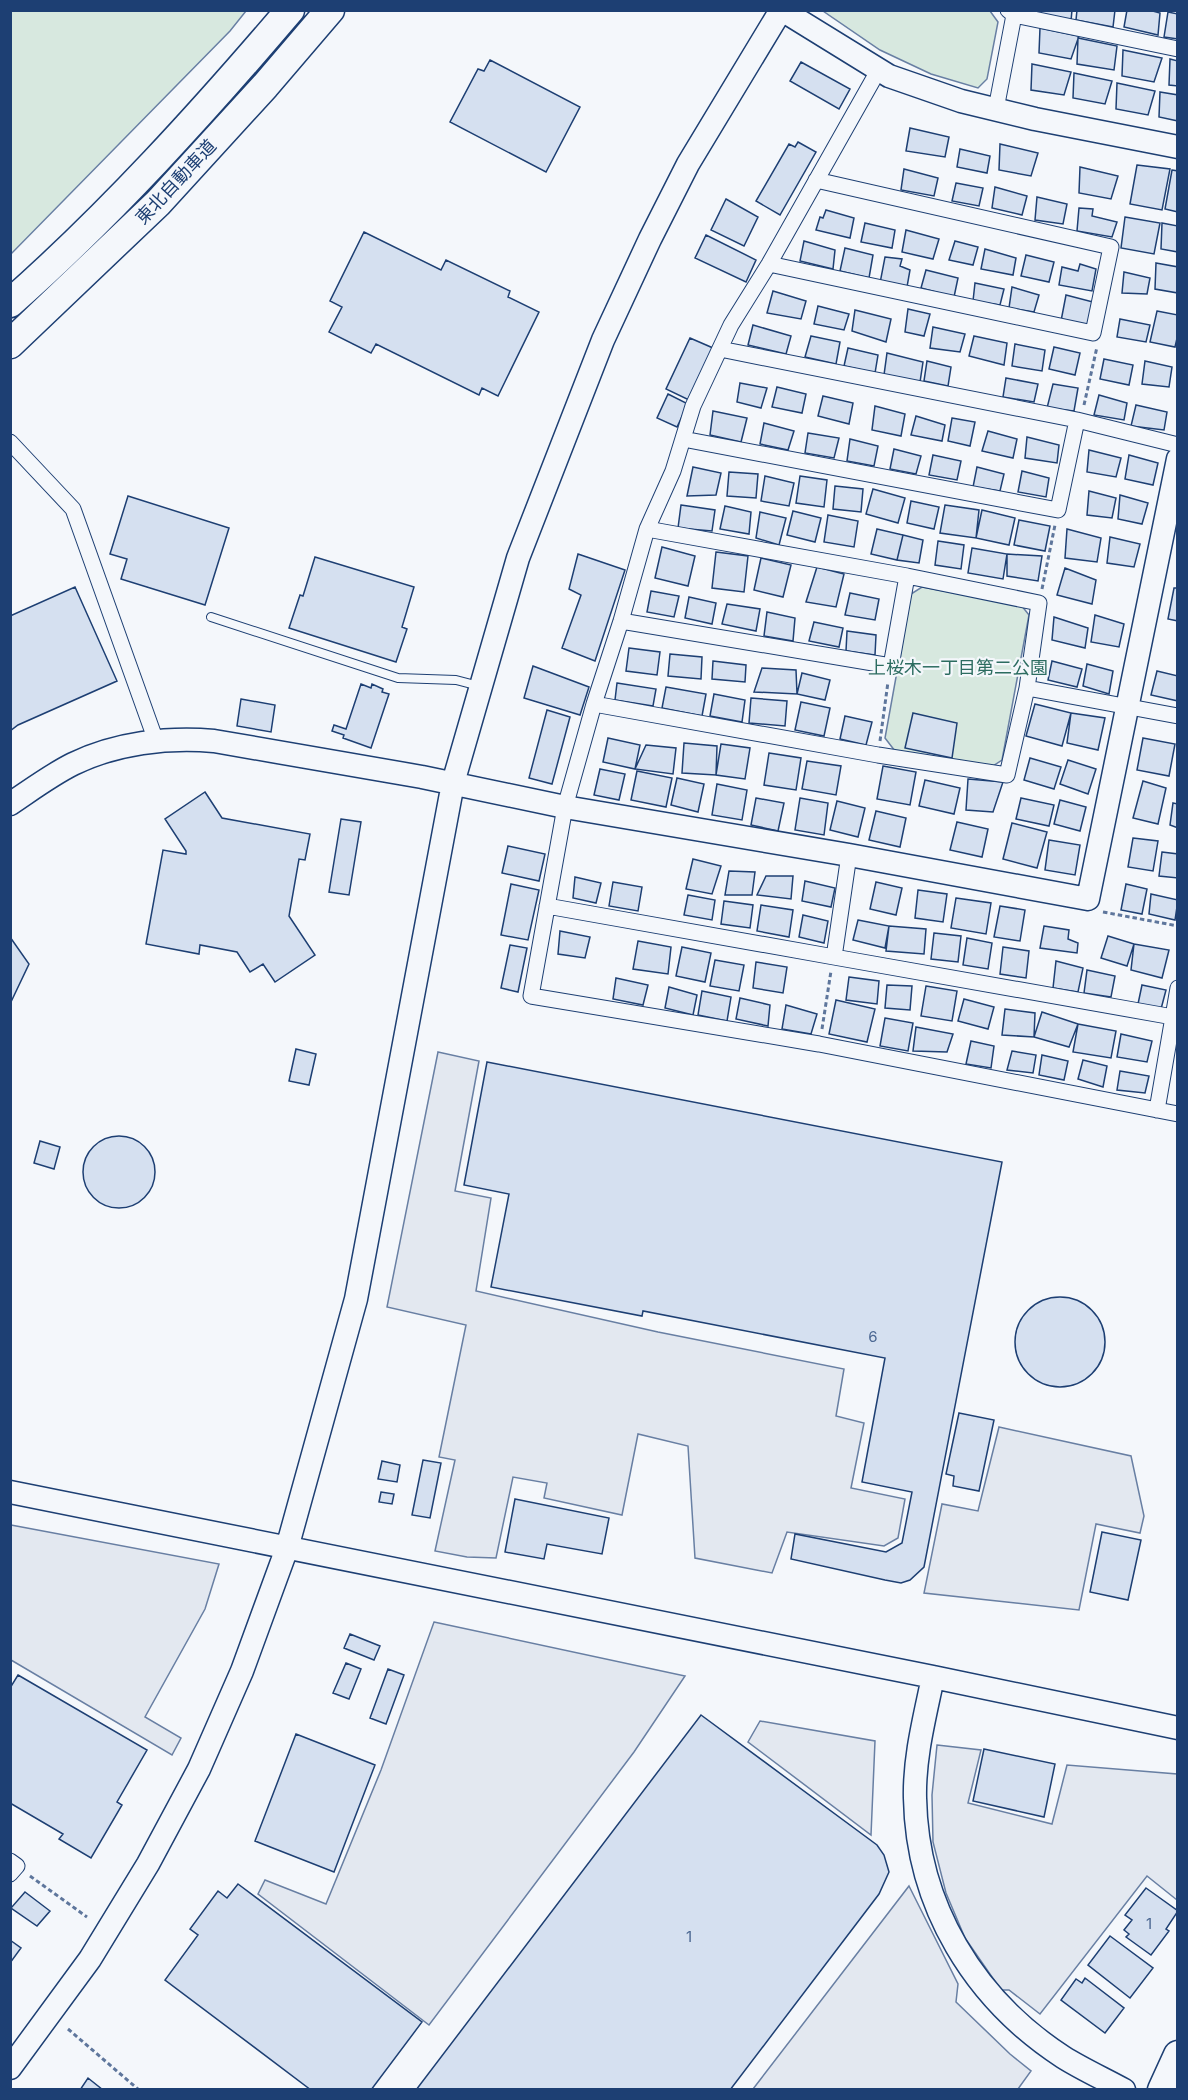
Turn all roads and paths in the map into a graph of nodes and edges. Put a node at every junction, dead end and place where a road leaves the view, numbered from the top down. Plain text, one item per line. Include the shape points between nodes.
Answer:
1 (290, 10) edge
2 (330, 10) edge
3 (782, 10) edge
4 (1011, 13) edge
5 (1178, 49) edge
6 (878, 71) junction
7 (996, 109) junction
8 (1178, 147) edge
9 (816, 180) junction
10 (769, 264) junction
11 (10, 303) edge
12 (1093, 333) junction
13 (10, 344) edge
14 (720, 349) junction
15 (1077, 420) junction
16 (683, 439) junction
17 (12, 444) edge
18 (1178, 445) edge
19 (1178, 459) edge
20 (1058, 510) junction
21 (648, 529) junction
22 (907, 576) junction
23 (1039, 603) junction
24 (211, 617) dead end
25 (621, 621) junction
26 (891, 666) junction
27 (480, 687) junction
28 (1027, 688) junction
29 (594, 704) junction
30 (1127, 707) junction
31 (1178, 716) edge
32 (156, 741) junction
33 (879, 755) junction
34 (453, 783) junction
35 (10, 804) edge
36 (565, 807) junction
37 (849, 855) junction
38 (1088, 899) junction
39 (547, 906) junction
40 (1178, 926) edge
41 (834, 957) junction
42 (1178, 988) edge
43 (1173, 1017) junction
44 (819, 1044) junction
45 (1157, 1110) junction
46 (1178, 1114) edge
47 (10, 1492) edge
48 (287, 1548) junction
49 (933, 1677) junction
50 (1178, 1728) edge
51 (13, 1867) edge
52 (87, 1917) dead end
53 (68, 2029) dead end
54 (1178, 2055) edge
55 (10, 2068) edge
56 (139, 2090) edge
57 (1124, 2090) edge
58 (1162, 2090) edge

1 - 11 highway, 東北自動車道 via 137,180
2 - 13 highway, 東北自動車道 via 158,202
3 - 6 street
3 - 27 street via 688,164 603,340 518,558
4 - 5 street
4 - 7 street
6 - 7 street
6 - 9 street
7 - 8 street
9 - 10 street
9 - 12 street via 1111,247
10 - 12 street
10 - 14 street
12 - 15 path via 1097,345 1083,411
14 - 15 street
14 - 16 street via 693,406
15 - 18 street
15 - 20 street
16 - 20 street
16 - 21 street
17 - 32 street via 73,509
19 - 30 street
20 - 23 path
21 - 22 street
21 - 25 street
22 - 23 street
22 - 26 street
23 - 28 street
24 - 27 lane via 398,678 456,680
25 - 26 street
25 - 29 street
26 - 33 path
27 - 34 street
28 - 30 street
28 - 33 street via 1007,775
29 - 33 street
29 - 36 street
30 - 31 street
30 - 38 street
32 - 34 street via 214,741
32 - 35 street via 115,749 74,764
34 - 36 street
34 - 48 street via 356,1299
36 - 37 street
36 - 39 street
37 - 38 street
37 - 41 street
38 - 40 path via 1094,910
39 - 41 street
39 - 44 street via 531,996
41 - 43 street
41 - 44 path
42 - 43 street
43 - 45 street
44 - 45 street
45 - 46 street
47 - 48 street
48 - 49 street
48 - 55 street via 242,1671 199,1769 148,1864 90,1959
49 - 50 street
49 - 57 street via 918,1751 915,1797 917,1843 941,1919 974,1976 1003,2010 1064,2057
51 - 52 path
53 - 56 path
54 - 58 highway

